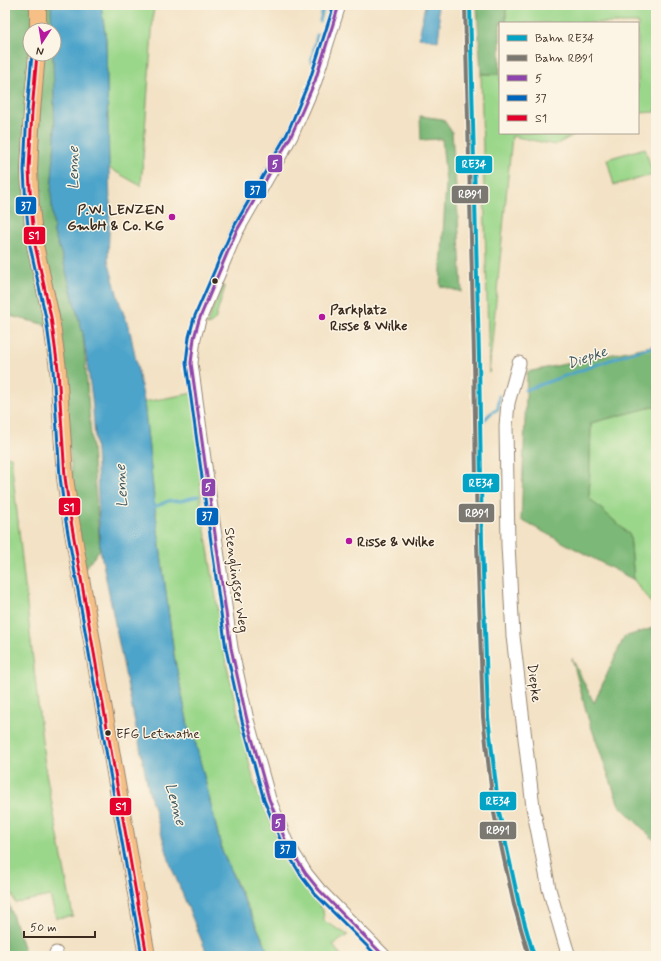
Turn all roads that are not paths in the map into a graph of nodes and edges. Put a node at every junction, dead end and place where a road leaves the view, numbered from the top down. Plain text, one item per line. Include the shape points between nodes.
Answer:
1 (38, 5) edge
2 (339, 5) edge
3 (38, 22) edge
4 (36, 62) edge
5 (519, 363) dead end
6 (147, 956) edge
7 (384, 956) edge
8 (569, 956) edge

1 - 3 main road
2 - 7 street, Stenglingser Weg via 315,81 291,136 236,232 200,320 194,338 191,363 231,648 247,720 269,799 286,842 306,874
4 - 6 main road via 29,170 31,206 58,369 65,477 71,521
5 - 8 street, Diepke via 508,403 506,426 513,636 535,815 548,889

